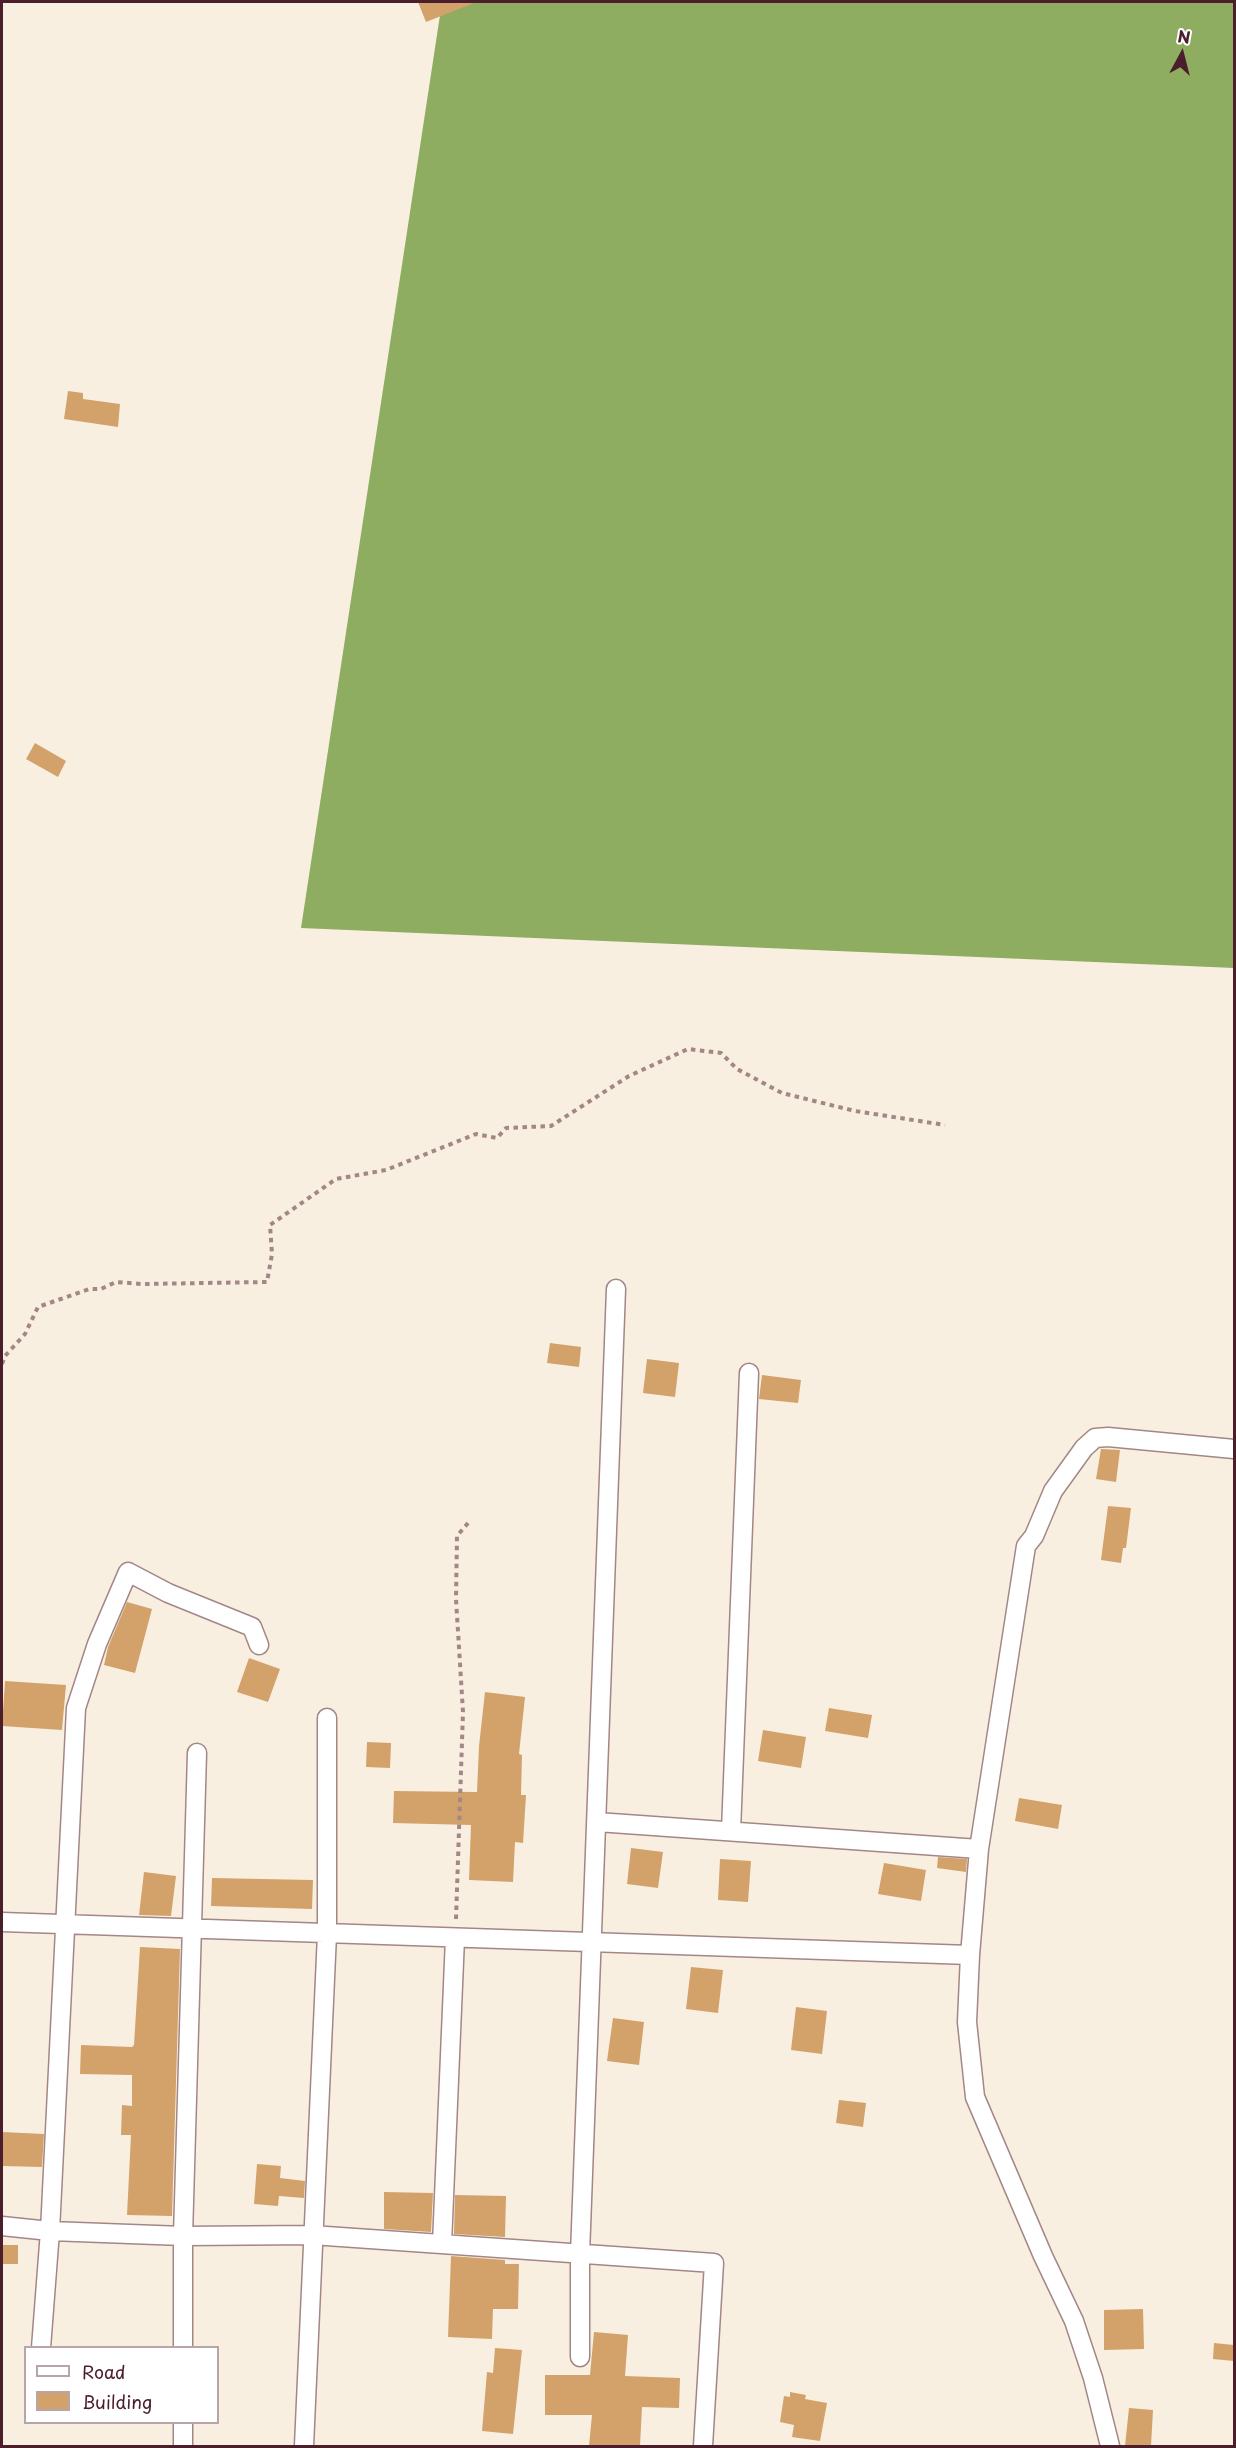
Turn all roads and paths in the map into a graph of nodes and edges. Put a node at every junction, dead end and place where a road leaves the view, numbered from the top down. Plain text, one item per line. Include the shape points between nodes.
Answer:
1 (945, 1125) dead end
2 (616, 1289) dead end
3 (2, 1364) edge
4 (749, 1372) dead end
5 (1234, 1449) edge
6 (468, 1523) dead end
7 (259, 1645) dead end
8 (327, 1718) dead end
9 (197, 1753) dead end
10 (597, 1822) junction
11 (731, 1832) junction
12 (979, 1849) junction
13 (2, 1922) edge
14 (65, 1925) junction
15 (193, 1929) junction
16 (327, 1934) junction
17 (455, 1938) junction
18 (592, 1942) junction
19 (970, 1955) junction
20 (2, 2226) edge
21 (50, 2231) junction
22 (312, 2235) junction
23 (183, 2236) junction
24 (442, 2244) junction
25 (580, 2254) junction
26 (40, 2346) edge
27 (183, 2346) edge
28 (580, 2357) dead end
29 (183, 2424) edge
30 (183, 2446) edge
31 (304, 2446) edge
32 (703, 2446) edge
33 (1110, 2446) edge

1 - 3 path via 855,1111 782,1093 737,1069 721,1053 688,1049 628,1076 551,1126 506,1128 497,1138 476,1134 386,1170 336,1179 270,1225 272,1254 267,1282 116,1282 38,1306 25,1334
2 - 10 street
4 - 11 street
5 - 12 street via 1095,1438 1053,1491 1026,1546
6 - 17 path via 457,1536 456,1599 463,1712
7 - 14 street via 252,1627 128,1572 97,1644 76,1708
8 - 16 street
9 - 15 street
10 - 11 street
10 - 18 street
11 - 12 street
12 - 19 street
13 - 14 street
14 - 15 street
14 - 21 street
15 - 16 street
15 - 23 street
16 - 17 street
16 - 22 street
17 - 18 street
17 - 24 street
18 - 19 street
18 - 25 street
19 - 33 street via 967,2022 975,2097 1074,2321
20 - 21 street
21 - 23 street
21 - 26 street
22 - 23 street
22 - 24 street
22 - 31 street
23 - 27 street
24 - 25 street
25 - 28 street
25 - 32 street via 714,2263
29 - 30 street

